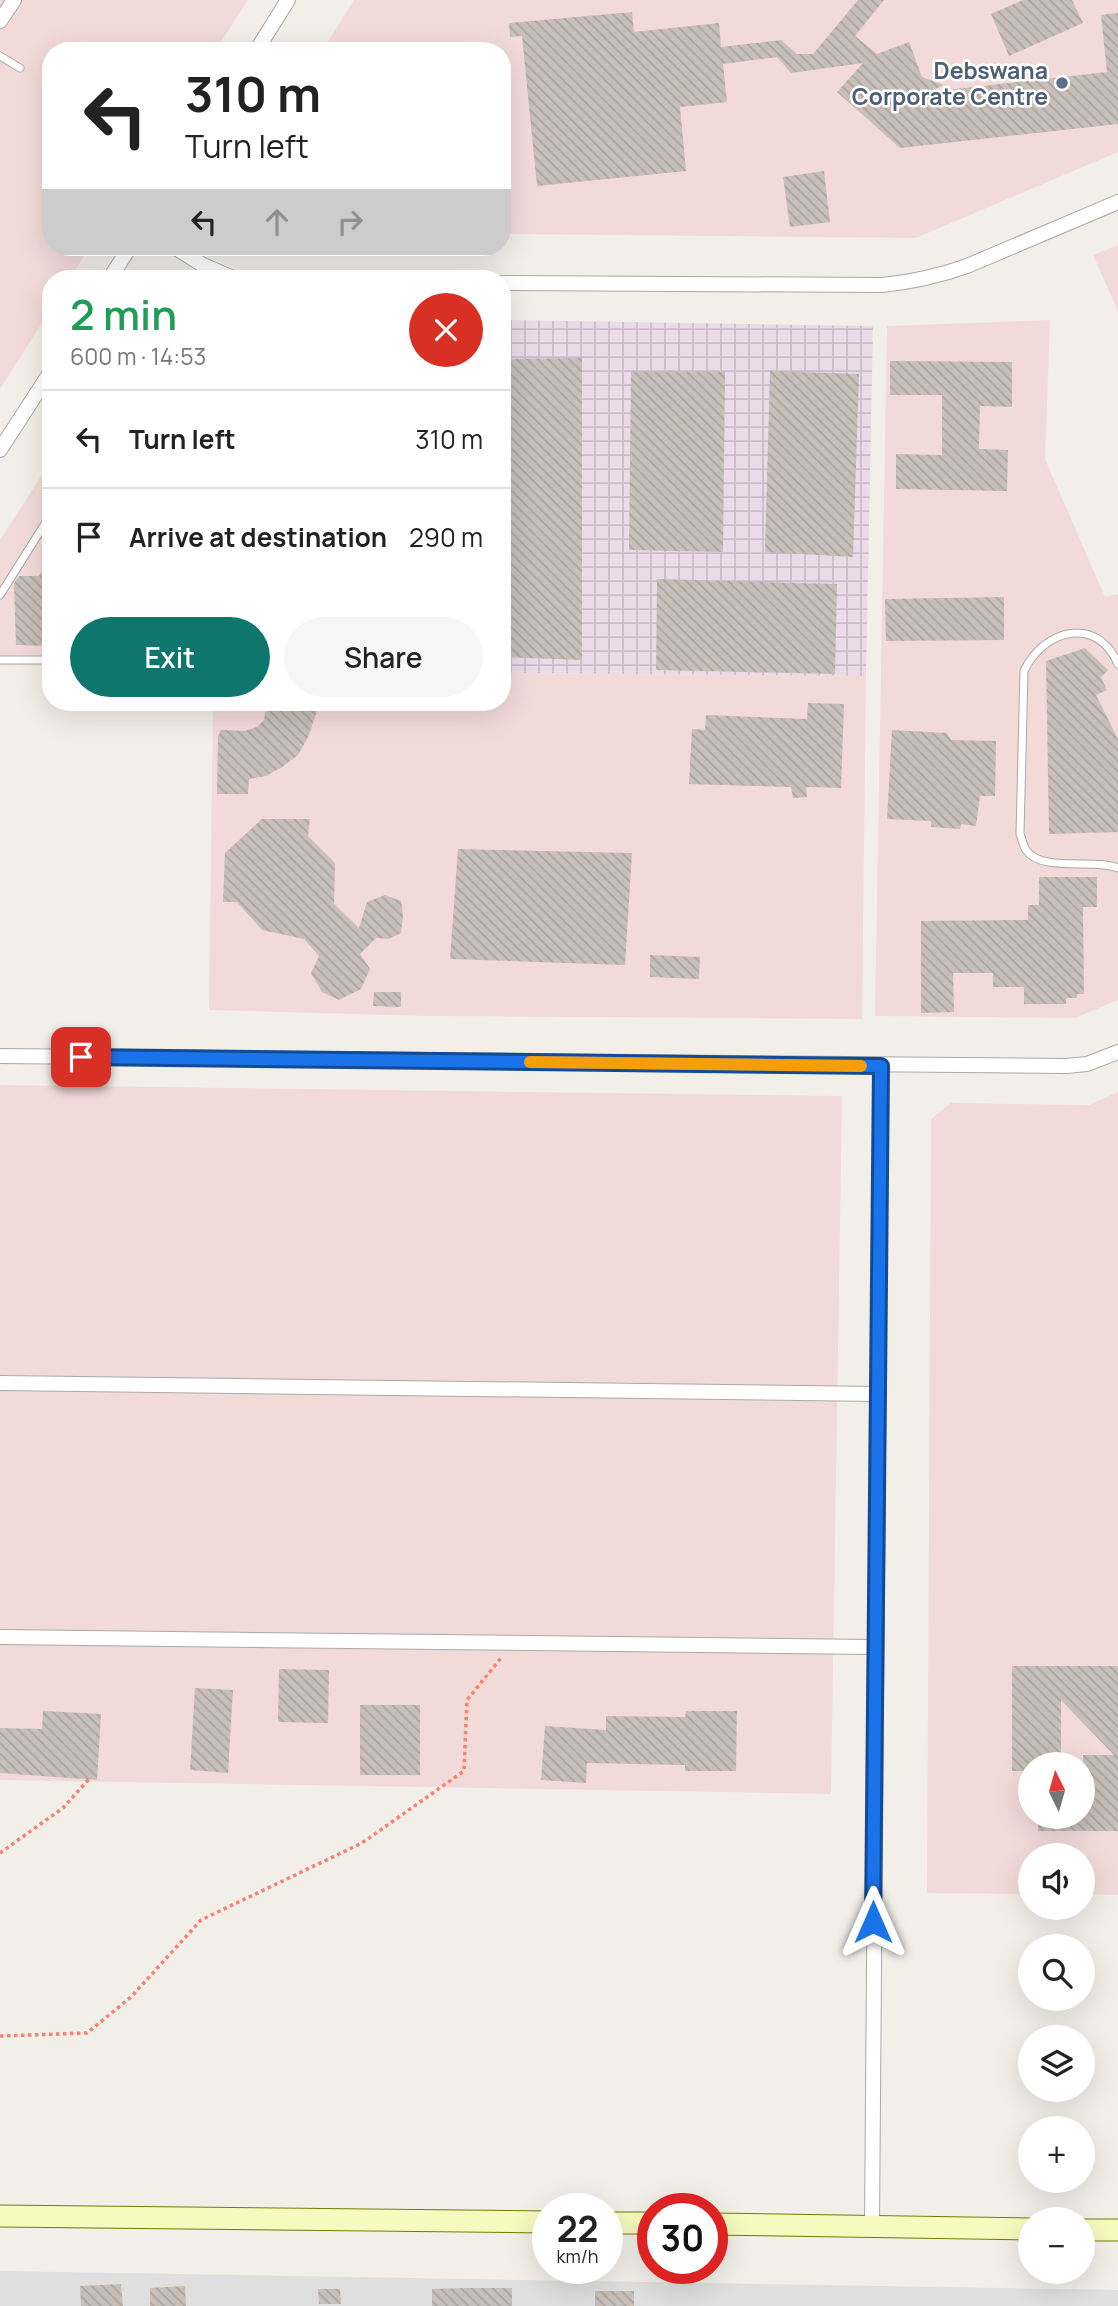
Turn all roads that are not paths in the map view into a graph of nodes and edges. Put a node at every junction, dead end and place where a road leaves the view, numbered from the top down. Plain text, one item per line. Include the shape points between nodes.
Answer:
1 (15, 0) edge
2 (288, 0) edge
3 (0, 21) edge
4 (262, 42) edge
5 (0, 56) edge
6 (20, 68) dead end
7 (1118, 202) edge
8 (184, 256) edge
9 (200, 270) edge
10 (511, 283) edge
11 (42, 385) edge
12 (0, 450) edge
13 (42, 528) edge
14 (0, 595) edge
15 (0, 660) edge
16 (42, 660) edge
17 (1118, 664) edge
18 (1118, 868) edge
19 (1118, 1052) edge
20 (0, 1056) edge
21 (881, 1066) junction
22 (0, 1383) edge
23 (879, 1394) junction
24 (0, 1637) edge
25 (875, 1647) junction
26 (0, 2216) edge
27 (532, 2222) edge
28 (728, 2224) edge
29 (872, 2226) junction
30 (1018, 2229) edge
31 (1095, 2230) edge
32 (1118, 2231) edge

1 - 3 street
2 - 4 street
5 - 6 lane
7 - 10 street via 946,274 902,283
8 - 9 street
11 - 12 street
13 - 14 lane
15 - 16 lane
17 - 18 lane via 1104,642 1079,632 1037,649 1029,660 1024,671 1020,834 1026,850 1039,859
19 - 21 street via 1087,1064 1066,1066
20 - 21 street
21 - 23 street
22 - 23 street
23 - 25 street
24 - 25 street
25 - 29 street
26 - 27 main road
28 - 29 main road
29 - 30 main road
31 - 32 main road

